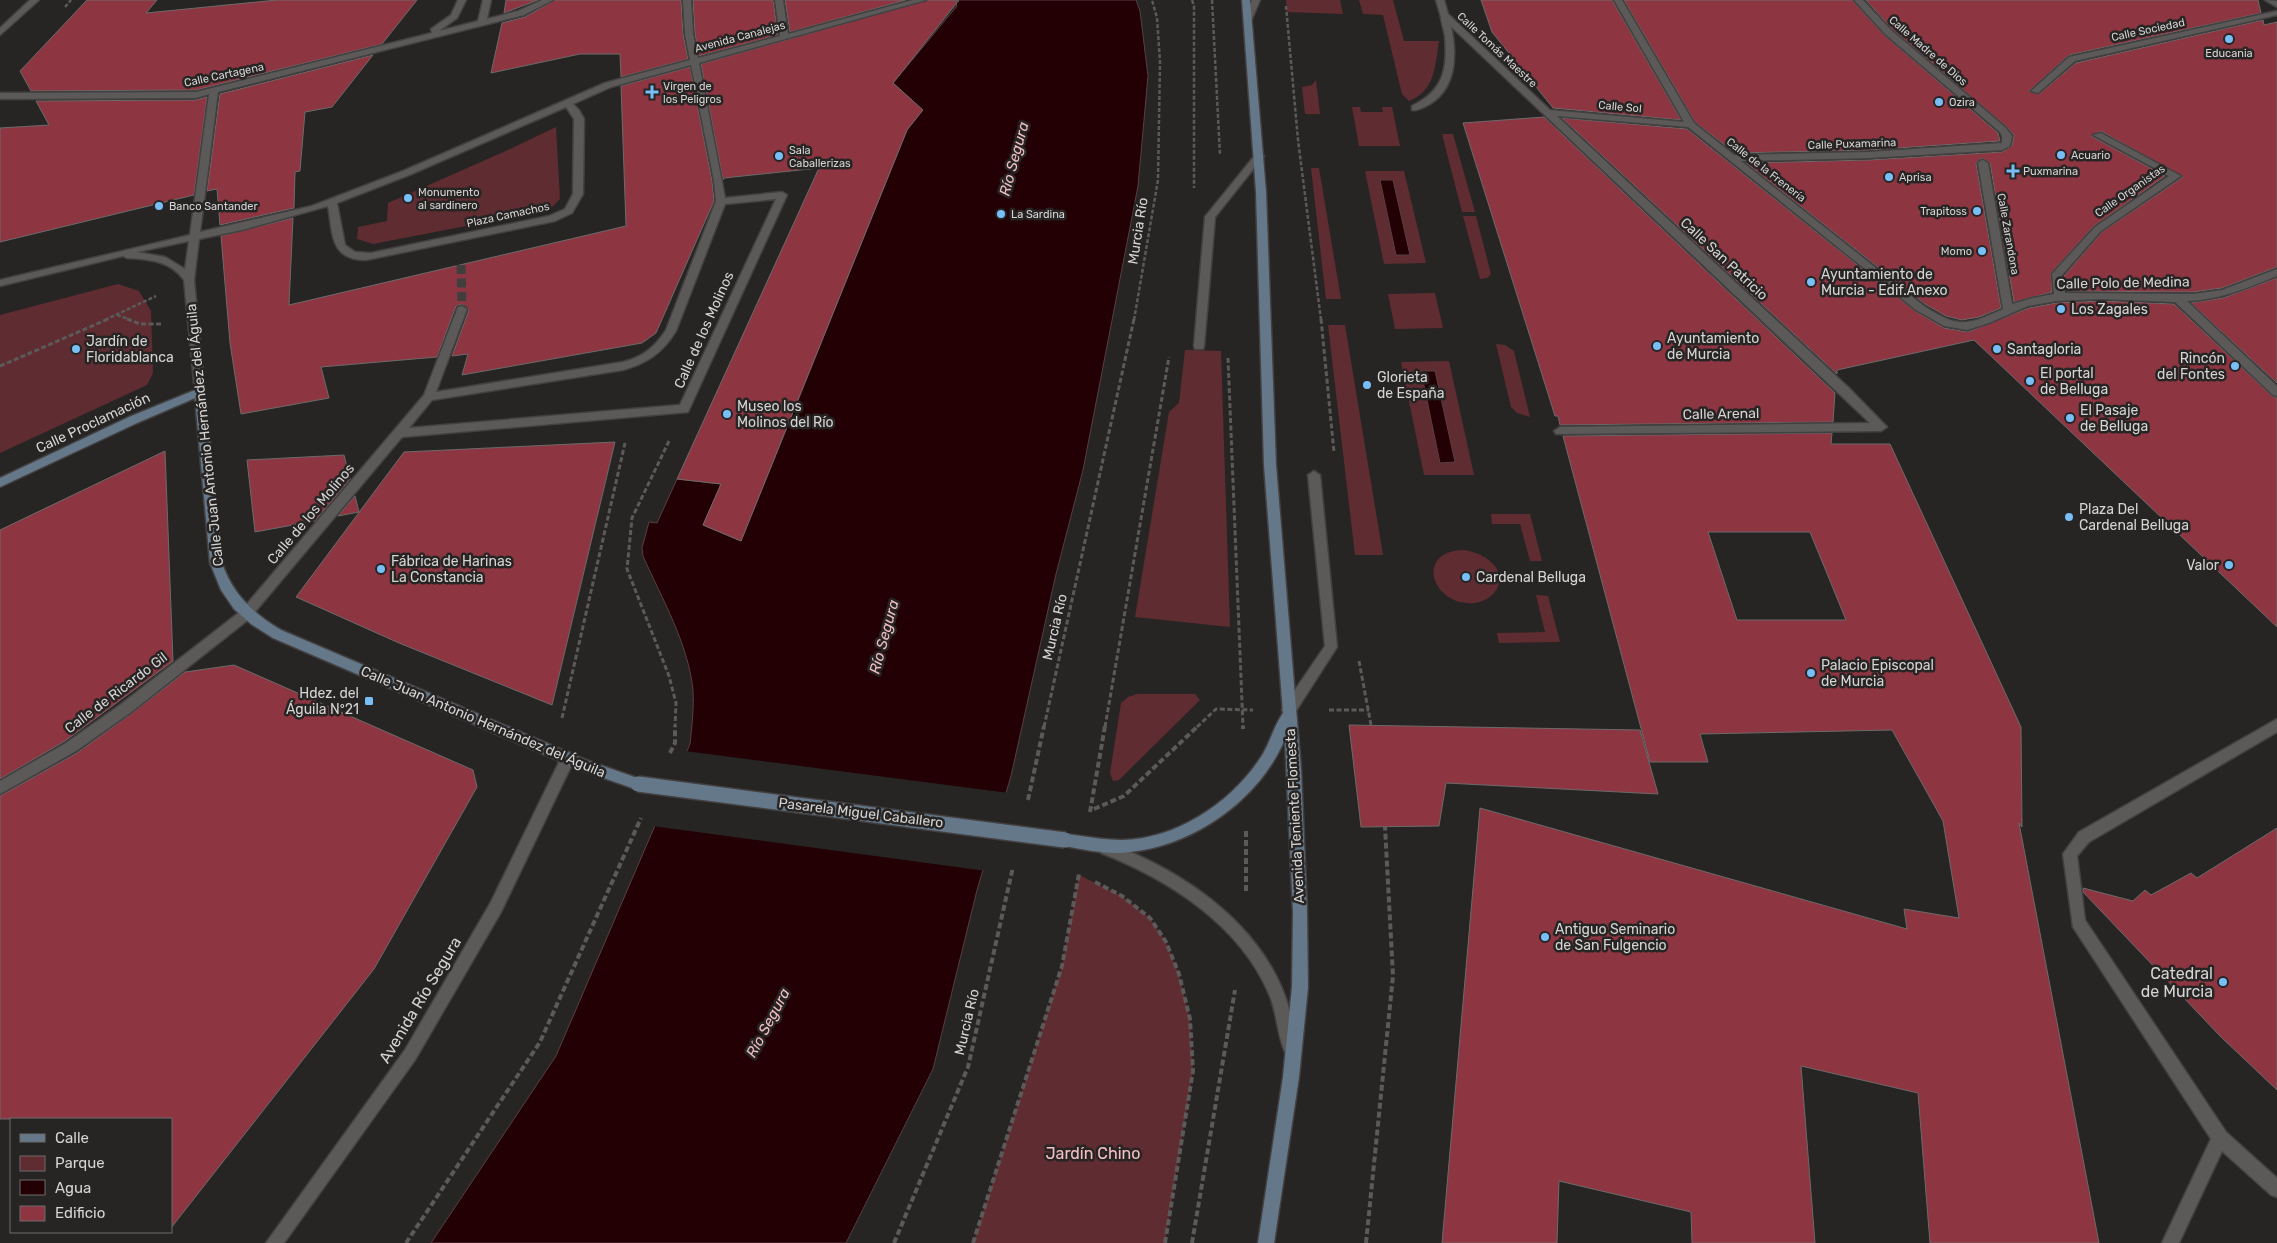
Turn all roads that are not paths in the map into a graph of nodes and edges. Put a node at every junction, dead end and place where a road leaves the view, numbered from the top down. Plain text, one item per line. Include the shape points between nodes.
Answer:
1 (35, 0) edge
2 (462, 0) edge
3 (488, 0) edge
4 (549, 0) edge
5 (687, 0) edge
6 (779, 0) edge
7 (922, 0) edge
8 (1246, 0) edge
9 (1256, 0) edge
10 (1440, 0) edge
11 (1618, 0) edge
12 (1858, 0) edge
13 (2270, 0) edge
14 (2277, 5) edge
15 (2277, 13) edge
16 (1444, 16) junction
17 (1248, 19) junction
18 (482, 22) junction
19 (0, 32) edge
20 (784, 37) junction
21 (418, 38) junction
22 (695, 60) junction
23 (214, 91) junction
24 (2035, 91) dead end
25 (0, 96) edge
26 (566, 102) junction
27 (1415, 108) dead end
28 (1547, 112) junction
29 (1690, 125) junction
30 (2098, 135) dead end
31 (1974, 150) joint
32 (1259, 156) junction
33 (1730, 158) junction
34 (1982, 163) dead end
35 (721, 201) junction
36 (332, 202) junction
37 (195, 237) junction
38 (109, 256) junction
39 (2277, 272) edge
40 (189, 280) junction
41 (0, 283) edge
42 (2060, 297) junction
43 (2176, 297) junction
44 (462, 309) tunnel mouth
45 (2008, 310) junction
46 (1942, 321) joint
47 (1199, 346) dead end
48 (200, 392) junction
49 (2277, 392) edge
50 (429, 397) junction
51 (1881, 427) joint
52 (1560, 431) dead end
53 (399, 433) junction
54 (1314, 475) dead end
55 (0, 482) edge
56 (245, 615) junction
57 (1289, 710) junction
58 (2277, 725) edge
59 (568, 758) junction
60 (638, 784) joint
61 (0, 788) edge
62 (1085, 843) junction
63 (1291, 1077) junction
64 (2220, 1138) junction
65 (2277, 1189) edge
66 (274, 1243) edge
67 (1266, 1243) edge
68 (2170, 1243) edge

1 - 19 street
2 - 21 street via 454,16
3 - 18 street
4 - 18 street via 522,13
5 - 22 street via 689,34
6 - 20 street
7 - 20 street, Avenida Canalejas
8 - 17 main road
9 - 17 street
10 - 16 street, Calle Tomás Maestre
11 - 29 street, Calle de la Frenería
12 - 31 street, Calle Madre de Dios via 1888,32 2007,136 2007,144 2002,147
13 - 14 street
15 - 24 street, Calle Sociedad via 2072,59
16 - 27 street via 1450,43 1444,83 1429,101
16 - 28 street, Calle Tomás Maestre
17 - 32 main road
18 - 21 street
20 - 22 street, Avenida Canalejas
21 - 23 street, Calle Cartagena
22 - 26 street, Avenida Canalejas via 622,80
22 - 35 street
23 - 25 street, Calle Cartagena via 180,96
23 - 37 street, Calle Juan Antonio Hernández del Águila
26 - 36 street via 432,162
26 - 36 street, Plaza Camachos via 579,120 578,194 569,211 552,220 371,256 355,256 340,246
28 - 29 street, Calle Sol
28 - 51 street, Calle San Patricio
29 - 33 street, Calle de la Frenería
30 - 42 street, Calle Organistas via 2176,176 2098,229 2057,274
31 - 33 street, Calle Puxamarina
32 - 47 street via 1210,217
32 - 57 main road via 1270,465
33 - 46 street, Calle de la Frenería via 1920,308
34 - 45 street, Calle Zarandona
35 - 50 street via 671,331 651,356 639,363 623,366
35 - 53 street, Calle de los Molinos via 782,195 684,409
36 - 37 street via 272,220
37 - 38 street
37 - 40 street, Calle Juan Antonio Hernández del Águila
38 - 40 street via 140,256 166,261 179,268
38 - 41 street
39 - 43 street, Calle Polo de Medina via 2217,295
40 - 48 street, Calle Juan Antonio Hernández del Águila
42 - 43 street, Calle Polo de Medina
42 - 45 street, Calle Polo de Medina via 2032,301
43 - 49 street
44 - 50 street, Calle de los Molinos
45 - 46 street, Calle Polo de Medina via 1972,326
48 - 55 main road, Calle Proclamación
48 - 56 main road, Calle Juan Antonio Hernández del Águila via 216,563 220,579
50 - 53 street, Calle de los Molinos
51 - 52 street, Calle Arenal
53 - 56 street, Calle de los Molinos
54 - 57 street via 1331,646
56 - 59 main road, Calle Juan Antonio Hernández del Águila via 277,634
56 - 61 street, Calle de Ricardo Gil via 79,742
57 - 62 main road, Avenida Teniente Flomesta via 1281,736 1264,767 1206,818 1170,837 1130,846
57 - 63 main road, Avenida Teniente Flomesta via 1300,912 1300,987
58 - 64 street via 2084,837 2070,854 2078,922
59 - 60 main road, Calle Juan Antonio Hernández del Águila
59 - 66 street, Avenida Río Segura via 496,908 415,1047
60 - 62 main road, Pasarela Miguel Caballero, bridge
62 - 63 street, Avenida Teniente Flomesta via 1121,853 1165,875 1201,901 1242,940 1269,976 1282,1005 1291,1052
63 - 67 main road, Avenida Teniente Flomesta
64 - 65 street
64 - 68 street

